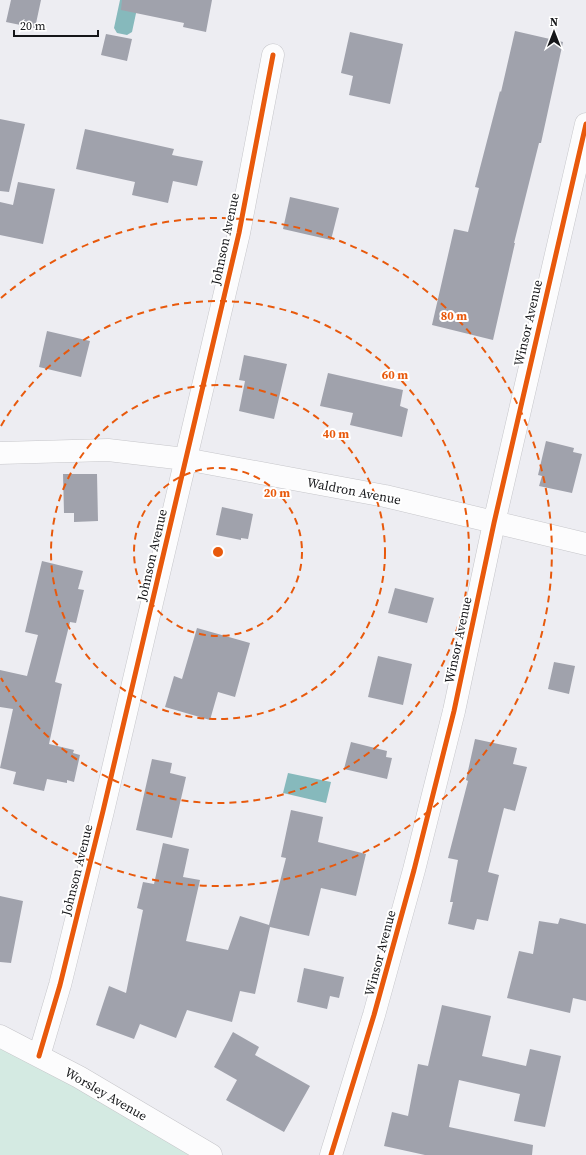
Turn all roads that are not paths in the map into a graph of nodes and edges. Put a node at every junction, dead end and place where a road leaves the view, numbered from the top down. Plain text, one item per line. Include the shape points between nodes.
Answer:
1 (273, 55) dead end
2 (586, 124) edge
3 (0, 453) edge
4 (185, 459) junction
5 (494, 523) junction
6 (586, 544) edge
7 (0, 1036) edge
8 (39, 1056) junction
9 (211, 1155) edge
10 (331, 1155) edge

1 - 4 street, Johnson Avenue via 238,233
2 - 5 street, Winsor Avenue
3 - 4 street, Waldron Avenue via 108,450
4 - 5 street, Waldron Avenue via 385,496
4 - 8 street, Johnson Avenue via 103,812 62,978
5 - 6 street, Waldron Avenue
5 - 10 street, Winsor Avenue via 454,711 414,870 374,1015
7 - 8 street, Worsley Avenue
8 - 9 street, Worsley Avenue

